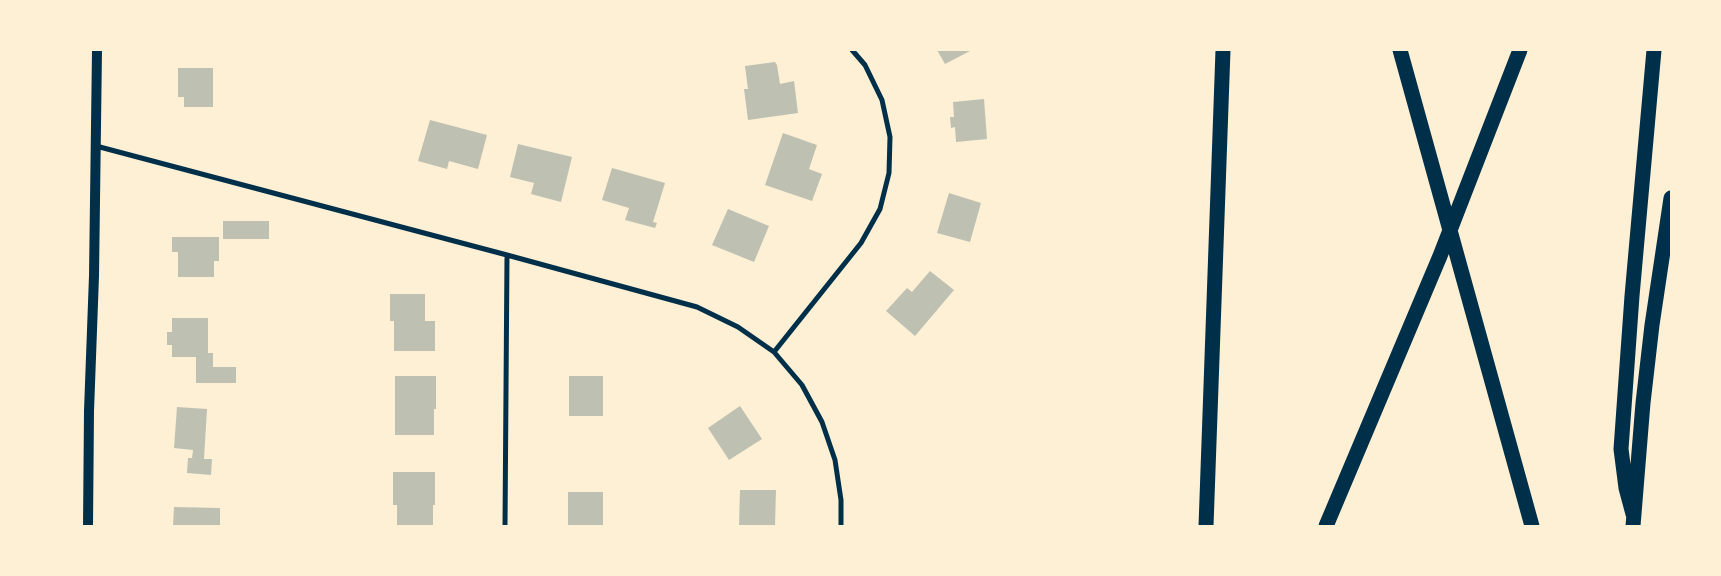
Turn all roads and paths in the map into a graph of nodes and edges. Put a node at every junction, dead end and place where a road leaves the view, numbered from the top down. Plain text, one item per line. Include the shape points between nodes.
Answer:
1 (97, 50) edge
2 (852, 50) edge
3 (1223, 50) edge
4 (1400, 50) edge
5 (1520, 50) edge
6 (1654, 50) edge
7 (96, 146) junction
8 (1671, 198) edge
9 (507, 255) junction
10 (774, 352) junction
11 (1633, 520) edge
12 (88, 526) edge
13 (505, 526) edge
14 (841, 526) edge
15 (1206, 526) edge
16 (1326, 526) edge
17 (1532, 526) edge

1 - 7 main road
2 - 10 street via 865,65 882,100 890,137 889,173 880,209 861,243
3 - 15 highway
4 - 17 highway
5 - 16 highway via 1437,264
6 - 11 highway via 1620,449
7 - 9 street
7 - 12 main road
8 - 11 highway via 1652,325
9 - 10 street via 697,307 738,327
9 - 13 street
10 - 14 street via 802,385 822,422 835,460

